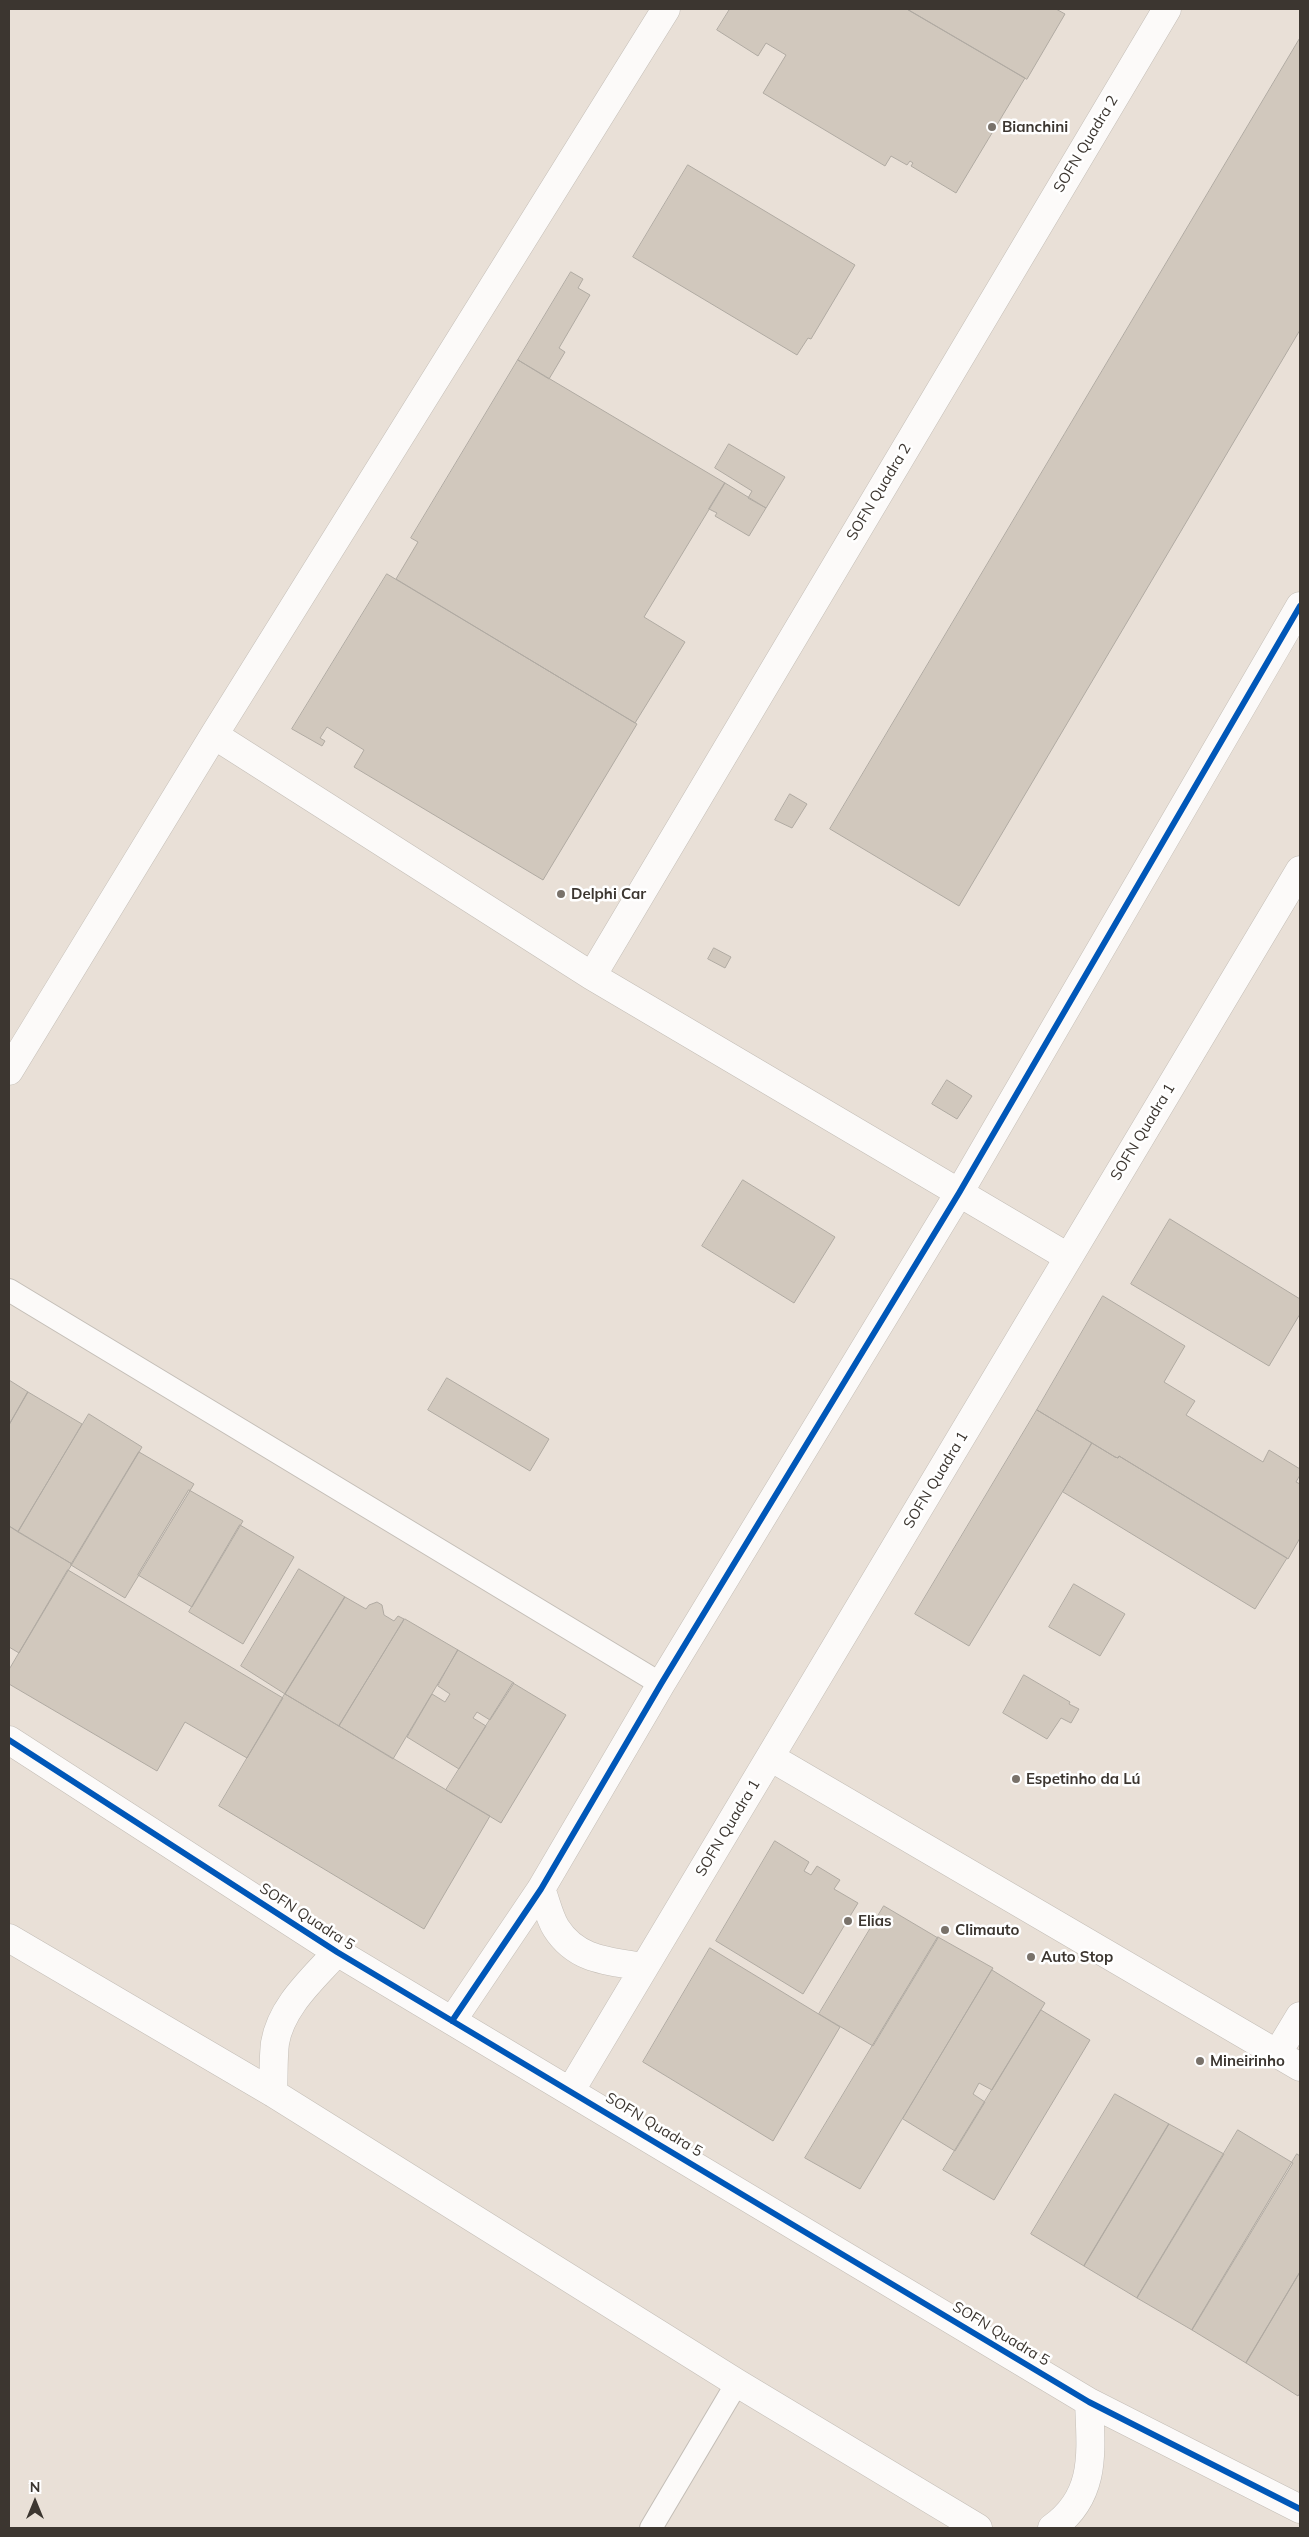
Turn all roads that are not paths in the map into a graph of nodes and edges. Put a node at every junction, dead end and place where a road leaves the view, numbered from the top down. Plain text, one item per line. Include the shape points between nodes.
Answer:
1 (666, 9) edge
2 (1167, 9) edge
3 (1300, 606) edge
4 (214, 735) junction
5 (1300, 870) edge
6 (592, 976) junction
7 (9, 1071) edge
8 (959, 1193) junction
9 (1068, 1257) junction
10 (9, 1290) edge
11 (661, 1684) junction
12 (9, 1740) edge
13 (770, 1757) junction
14 (541, 1889) junction
15 (9, 1938) edge
16 (337, 1952) junction
17 (644, 1967) junction
18 (1300, 2016) edge
19 (452, 2021) junction
20 (1277, 2054) junction
21 (1300, 2068) edge
22 (571, 2090) junction
23 (273, 2093) junction
24 (737, 2383) junction
25 (1089, 2402) junction
26 (1300, 2509) edge
27 (651, 2528) edge
28 (978, 2528) edge
29 (1052, 2528) edge

1 - 4 street
2 - 6 street, SOFN Quadra 2
3 - 8 street
4 - 6 street
4 - 7 street
5 - 9 street, SOFN Quadra 1
6 - 8 street
8 - 9 street
8 - 11 street
9 - 13 street, SOFN Quadra 1
10 - 11 lane
11 - 14 street
12 - 16 street, SOFN Quadra 5
13 - 17 street, SOFN Quadra 1
13 - 20 street
14 - 17 street via 555,1928 574,1950 603,1960
14 - 19 street
15 - 23 street
16 - 19 street, SOFN Quadra 5
16 - 23 street via 284,2017 276,2041
17 - 22 street, SOFN Quadra 1
18 - 20 street
19 - 22 street, SOFN Quadra 5
20 - 21 street
22 - 25 street, SOFN Quadra 5
23 - 24 street
24 - 27 lane
24 - 28 street
25 - 26 street, SOFN Quadra 5
25 - 29 street via 1089,2470 1082,2495 1066,2518

